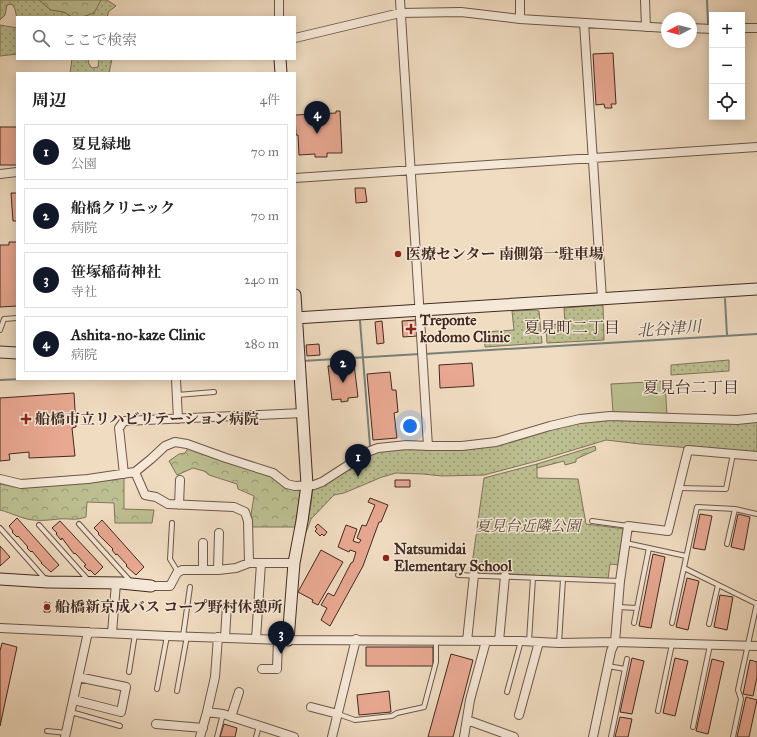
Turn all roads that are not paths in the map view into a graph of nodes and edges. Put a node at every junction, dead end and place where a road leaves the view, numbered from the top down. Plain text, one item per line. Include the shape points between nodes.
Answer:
1 (279, 0) edge
2 (400, 0) edge
3 (520, 0) edge
4 (645, 0) edge
5 (400, 13) junction
6 (279, 16) edge
7 (520, 19) junction
8 (584, 23) junction
9 (646, 27) junction
10 (661, 28) edge
11 (697, 28) edge
12 (745, 28) edge
13 (757, 28) edge
14 (709, 29) edge
15 (296, 38) edge
16 (280, 60) edge
17 (281, 72) edge
18 (757, 147) edge
19 (592, 158) junction
20 (410, 171) junction
21 (16, 172) edge
22 (0, 174) edge
23 (296, 178) edge
24 (757, 289) edge
25 (602, 299) junction
26 (419, 310) junction
27 (16, 318) edge
28 (296, 318) edge
29 (0, 330) edge
30 (0, 352) edge
31 (16, 352) edge
32 (176, 380) edge
33 (214, 392) dead end
34 (177, 395) junction
35 (303, 413) junction
36 (757, 418) edge
37 (178, 419) junction
38 (428, 446) junction
39 (733, 454) junction
40 (757, 456) edge
41 (135, 472) junction
42 (124, 474) junction
43 (0, 479) edge
44 (180, 480) dead end
45 (307, 486) junction
46 (679, 488) junction
47 (178, 505) junction
48 (735, 509) junction
49 (757, 514) edge
50 (592, 521) dead end
51 (172, 523) dead end
52 (79, 524) dead end
53 (39, 525) dead end
54 (628, 526) junction
55 (0, 528) edge
56 (219, 533) dead end
57 (203, 543) dead end
58 (626, 543) junction
59 (727, 544) dead end
60 (649, 548) junction
61 (686, 556) junction
62 (261, 563) junction
63 (294, 563) junction
64 (249, 564) junction
65 (684, 568) junction
66 (203, 570) junction
67 (218, 570) junction
68 (178, 572) junction
69 (458, 574) dead end
70 (474, 575) junction
71 (505, 576) junction
72 (534, 578) junction
73 (0, 579) edge
74 (563, 579) junction
75 (620, 581) junction
76 (48, 582) junction
77 (90, 583) junction
78 (116, 583) junction
79 (134, 584) junction
80 (718, 585) junction
81 (151, 586) joint
82 (190, 587) dead end
83 (757, 603) edge
84 (227, 605) dead end
85 (618, 606) junction
86 (637, 608) junction
87 (634, 623) dead end
88 (672, 624) dead end
89 (709, 624) dead end
90 (0, 628) edge
91 (88, 632) junction
92 (112, 633) junction
93 (135, 634) junction
94 (167, 636) junction
95 (185, 636) junction
96 (222, 637) junction
97 (256, 638) junction
98 (356, 639) junction
99 (283, 640) junction
100 (436, 640) junction
101 (467, 641) junction
102 (486, 641) junction
103 (499, 641) junction
104 (525, 641) junction
105 (539, 642) junction
106 (615, 642) junction
107 (559, 643) junction
108 (672, 644) junction
109 (710, 645) junction
110 (748, 646) junction
111 (757, 646) edge
112 (627, 659) dead end
113 (608, 666) junction
114 (262, 669) dead end
115 (625, 669) junction
116 (129, 672) dead end
117 (78, 677) junction
118 (157, 689) dead end
119 (177, 691) dead end
120 (239, 692) dead end
121 (508, 692) dead end
122 (74, 700) junction
123 (311, 707) dead end
124 (658, 711) dead end
125 (72, 712) junction
126 (207, 712) junction
127 (338, 714) junction
128 (227, 715) junction
129 (519, 715) dead end
130 (467, 720) junction
131 (156, 724) dead end
132 (120, 726) dead end
133 (259, 726) junction
134 (693, 727) dead end
135 (203, 728) junction
136 (47, 731) dead end
137 (66, 735) edge
138 (504, 735) edge
139 (200, 737) edge
140 (217, 737) edge
141 (256, 737) edge
142 (294, 737) edge
143 (332, 737) edge
144 (464, 737) edge
145 (514, 737) edge
146 (593, 737) edge
147 (611, 737) edge
148 (733, 737) edge

1 - 6 street
2 - 5 street
3 - 7 street
4 - 9 street
5 - 7 street via 461,12
5 - 15 street
5 - 20 street
7 - 8 street
8 - 9 street
8 - 19 street
9 - 10 street
11 - 14 street
12 - 13 street
16 - 17 street
18 - 19 street
19 - 20 street
19 - 25 street
20 - 23 street
20 - 26 street
21 - 22 street
24 - 25 street
25 - 26 street
26 - 28 street
26 - 38 street
27 - 29 lane via 4,320
28 - 35 street
30 - 31 street
32 - 34 street
33 - 34 lane
34 - 37 street
35 - 37 street
35 - 45 street
36 - 38 street via 737,420 610,416 580,419 496,442
37 - 42 street via 124,421 120,424
38 - 45 street via 378,448 322,482
39 - 40 street
39 - 46 lane via 726,489
39 - 46 street via 688,450
41 - 42 street
41 - 45 street via 165,446 175,442 273,473 287,484
41 - 47 street via 145,495
42 - 43 street via 22,484
44 - 47 street
45 - 63 street
46 - 54 street via 668,531
47 - 64 street via 234,507 245,512 248,521
48 - 49 lane
48 - 59 lane
48 - 61 lane via 697,507
50 - 54 lane
51 - 68 lane via 170,559
52 - 79 lane
53 - 77 lane
54 - 58 street
55 - 76 lane
56 - 67 street
57 - 66 street
58 - 60 lane
58 - 75 street
60 - 61 lane
60 - 86 lane
61 - 65 lane
62 - 63 street
62 - 64 street
62 - 97 street
63 - 99 street
64 - 67 street
65 - 80 lane
65 - 88 lane
66 - 67 street
66 - 68 street
68 - 81 street via 170,586
69 - 70 lane
70 - 71 lane
70 - 101 street
71 - 72 lane
71 - 103 street
72 - 74 lane
72 - 104 lane
73 - 76 street
74 - 75 lane
74 - 107 lane
75 - 85 street
76 - 77 street
77 - 78 street
78 - 79 street
78 - 92 street
79 - 81 street
80 - 83 lane
80 - 89 lane
82 - 95 lane
83 - 110 lane
84 - 96 street
85 - 86 lane
85 - 106 street
86 - 87 lane
90 - 91 street
91 - 92 street
91 - 117 street
92 - 93 street
93 - 94 street
93 - 116 lane
94 - 95 street
94 - 118 lane
95 - 96 street
95 - 119 lane
96 - 97 street
96 - 126 street
97 - 99 street
98 - 99 street
98 - 100 street
98 - 127 street
99 - 114 street via 277,669
100 - 101 street
100 - 127 lane via 436,662 424,707 392,716 355,720
101 - 102 street
102 - 103 street
102 - 130 street
103 - 104 street
104 - 105 street
104 - 121 lane
105 - 107 street
105 - 129 street
106 - 107 street
106 - 108 street
106 - 113 street
108 - 109 street
108 - 124 lane
109 - 110 street
109 - 134 lane
110 - 111 street
110 - 148 lane via 738,690 741,699
112 - 115 lane
113 - 115 lane
113 - 146 street
115 - 147 lane
117 - 122 street
117 - 122 street via 126,687 121,712
120 - 128 street
122 - 125 street
123 - 127 street
125 - 132 lane
125 - 137 street
126 - 128 street
126 - 135 street
127 - 143 street
128 - 133 street
128 - 140 lane
130 - 138 street
130 - 144 street
131 - 135 street
133 - 141 lane
133 - 142 street
135 - 139 street
136 - 137 lane
138 - 145 street

